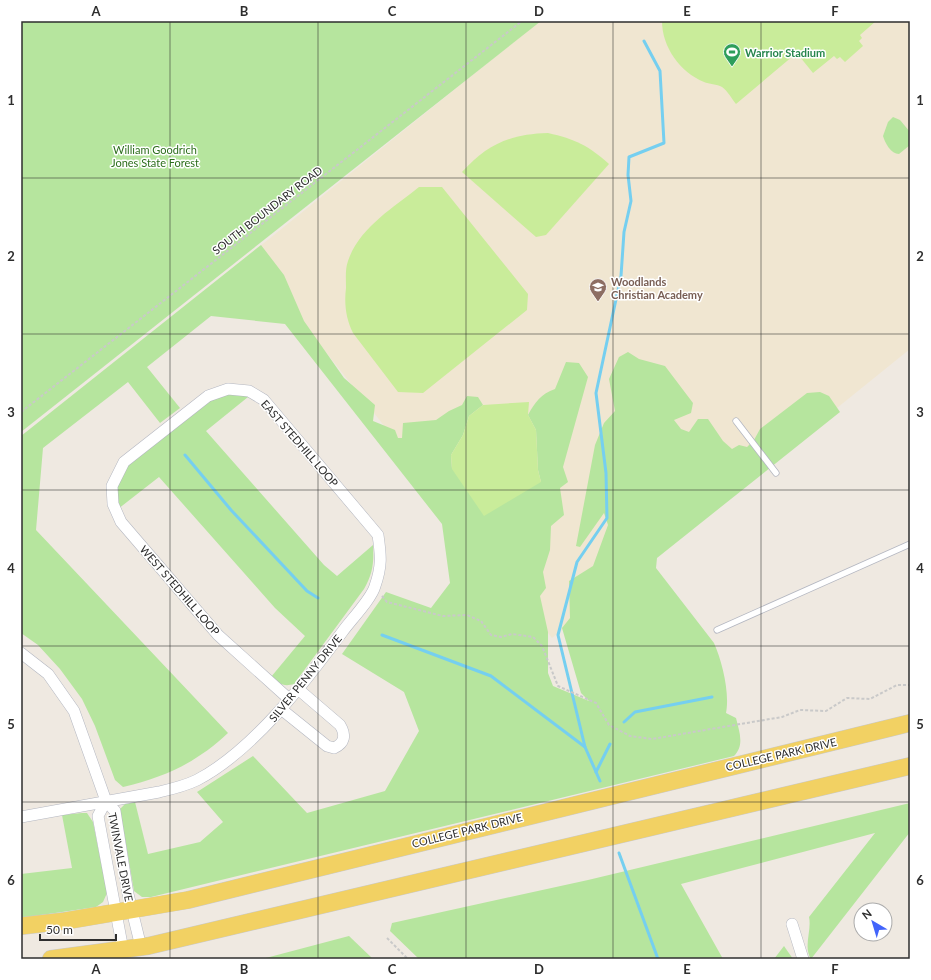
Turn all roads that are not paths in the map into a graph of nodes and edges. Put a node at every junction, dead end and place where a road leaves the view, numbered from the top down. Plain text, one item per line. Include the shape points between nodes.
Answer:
1 (736, 421) dead end
2 (124, 462) joint
3 (776, 473) dead end
4 (910, 544) edge
5 (375, 588) joint
6 (717, 630) dead end
7 (21, 653) edge
8 (298, 689) junction
9 (289, 699) junction
10 (281, 709) junction
11 (910, 723) edge
12 (910, 766) edge
13 (106, 801) junction
14 (21, 817) edge
15 (124, 912) junction
16 (792, 924) dead end
17 (21, 926) edge
18 (141, 947) junction
19 (123, 950) junction
20 (51, 959) edge
21 (803, 959) edge

1 - 3 lane
2 - 5 street, EAST STEDHILL LOOP via 208,396 228,389 249,391 264,400 378,535 382,561
2 - 9 street, WEST STEDHILL LOOP via 112,486 113,504 121,522 218,635
4 - 6 lane
5 - 8 street, SILVER PENNY DRIVE
7 - 13 street via 48,674 74,711
8 - 9 street, SILVER PENNY DRIVE
8 - 10 street via 340,725 344,731 342,743 334,748 327,746
9 - 10 street, SILVER PENNY DRIVE
10 - 13 street, SILVER PENNY DRIVE via 242,747 197,780 159,792
11 - 15 main road, COLLEGE PARK DRIVE via 255,884
12 - 18 main road
13 - 14 street, SILVER PENNY DRIVE
13 - 15 street, TWINVALE DRIVE via 115,811
13 - 15 street, TWINVALE DRIVE via 98,816
15 - 17 main road, COLLEGE PARK DRIVE
15 - 18 street, TWINVALE DRIVE
15 - 19 street, TWINVALE DRIVE
16 - 21 street
18 - 19 main road
19 - 20 main road

